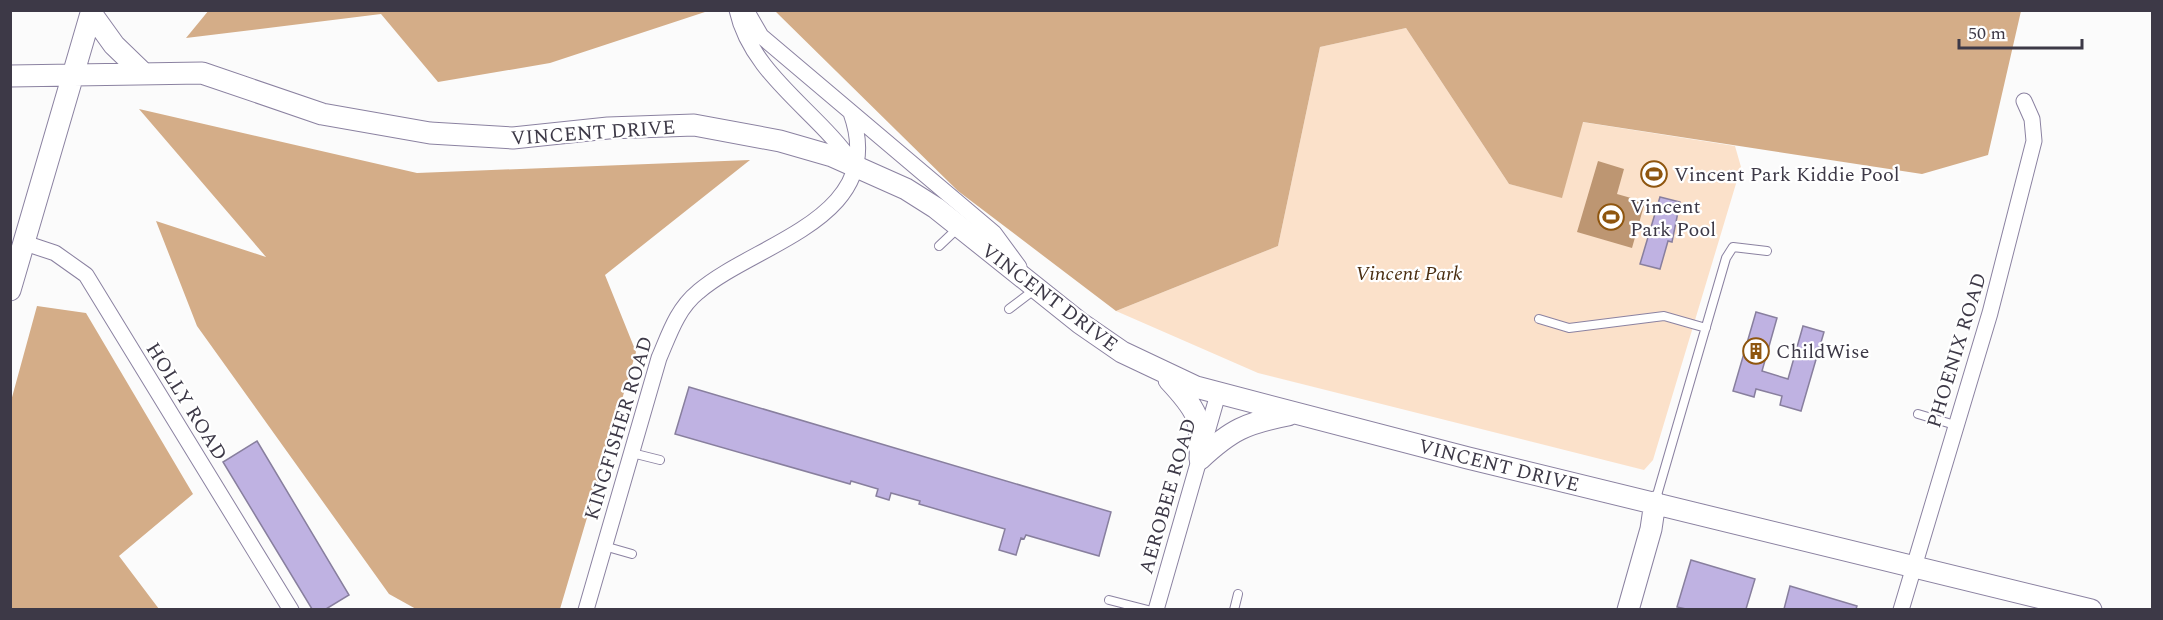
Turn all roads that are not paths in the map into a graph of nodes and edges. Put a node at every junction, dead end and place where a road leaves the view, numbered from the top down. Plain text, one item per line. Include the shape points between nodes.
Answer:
1 (737, 10) edge
2 (746, 10) edge
3 (92, 12) edge
4 (144, 74) junction
5 (10, 76) edge
6 (73, 76) junction
7 (2024, 101) dead end
8 (851, 113) junction
9 (854, 165) junction
10 (959, 227) junction
11 (25, 243) junction
12 (939, 246) dead end
13 (1767, 251) dead end
14 (1035, 289) junction
15 (10, 290) edge
16 (1009, 309) dead end
17 (1539, 319) dead end
18 (1706, 328) junction
19 (1164, 374) junction
20 (1218, 394) junction
21 (1294, 414) junction
22 (1918, 414) dead end
23 (1955, 425) junction
24 (632, 453) junction
25 (1200, 459) junction
26 (660, 460) dead end
27 (1655, 502) junction
28 (604, 546) junction
29 (632, 554) dead end
30 (1913, 566) junction
31 (1238, 594) dead end
32 (1109, 600) dead end
33 (291, 609) edge
34 (586, 609) edge
35 (1148, 609) edge
36 (1156, 609) edge
37 (1234, 609) edge
38 (1628, 609) edge
39 (1901, 609) edge
40 (2091, 609) edge

1 - 9 street via 747,39 760,60 840,143
2 - 8 street via 761,36
3 - 4 street via 114,45
3 - 6 street
4 - 6 street, VINCENT DRIVE
4 - 9 street, VINCENT DRIVE via 202,73 322,114 430,133 513,138 608,128 694,125 813,149
5 - 6 street, VINCENT DRIVE
6 - 11 street
7 - 23 street, PHOENIX ROAD via 2032,119 2034,141
8 - 9 street, KINGFISHER ROAD via 857,143
8 - 14 street via 994,232
9 - 10 street, VINCENT DRIVE via 906,189
9 - 24 street, KINGFISHER ROAD via 846,189 816,222 719,276 696,293 675,320 659,358
10 - 12 lane
10 - 14 street, VINCENT DRIVE
11 - 15 street
11 - 33 street, HOLLY ROAD via 55,253 86,275
13 - 18 lane via 1733,247 1726,258
14 - 16 lane
14 - 19 street, VINCENT DRIVE via 1122,352
17 - 18 lane via 1569,328 1664,316
18 - 27 lane
19 - 20 street, VINCENT DRIVE
19 - 25 street via 1193,406 1201,436
20 - 21 street, VINCENT DRIVE
20 - 25 street, AEROBEE ROAD
21 - 25 street via 1244,425
21 - 27 street, VINCENT DRIVE
22 - 23 lane
23 - 30 street, PHOENIX ROAD
24 - 26 lane
24 - 28 street, KINGFISHER ROAD
25 - 36 street, AEROBEE ROAD
27 - 30 street, VINCENT DRIVE
27 - 38 street
28 - 29 lane
28 - 34 street, KINGFISHER ROAD
30 - 39 street, PHOENIX ROAD
30 - 40 street, VINCENT DRIVE
31 - 37 lane
32 - 35 lane

